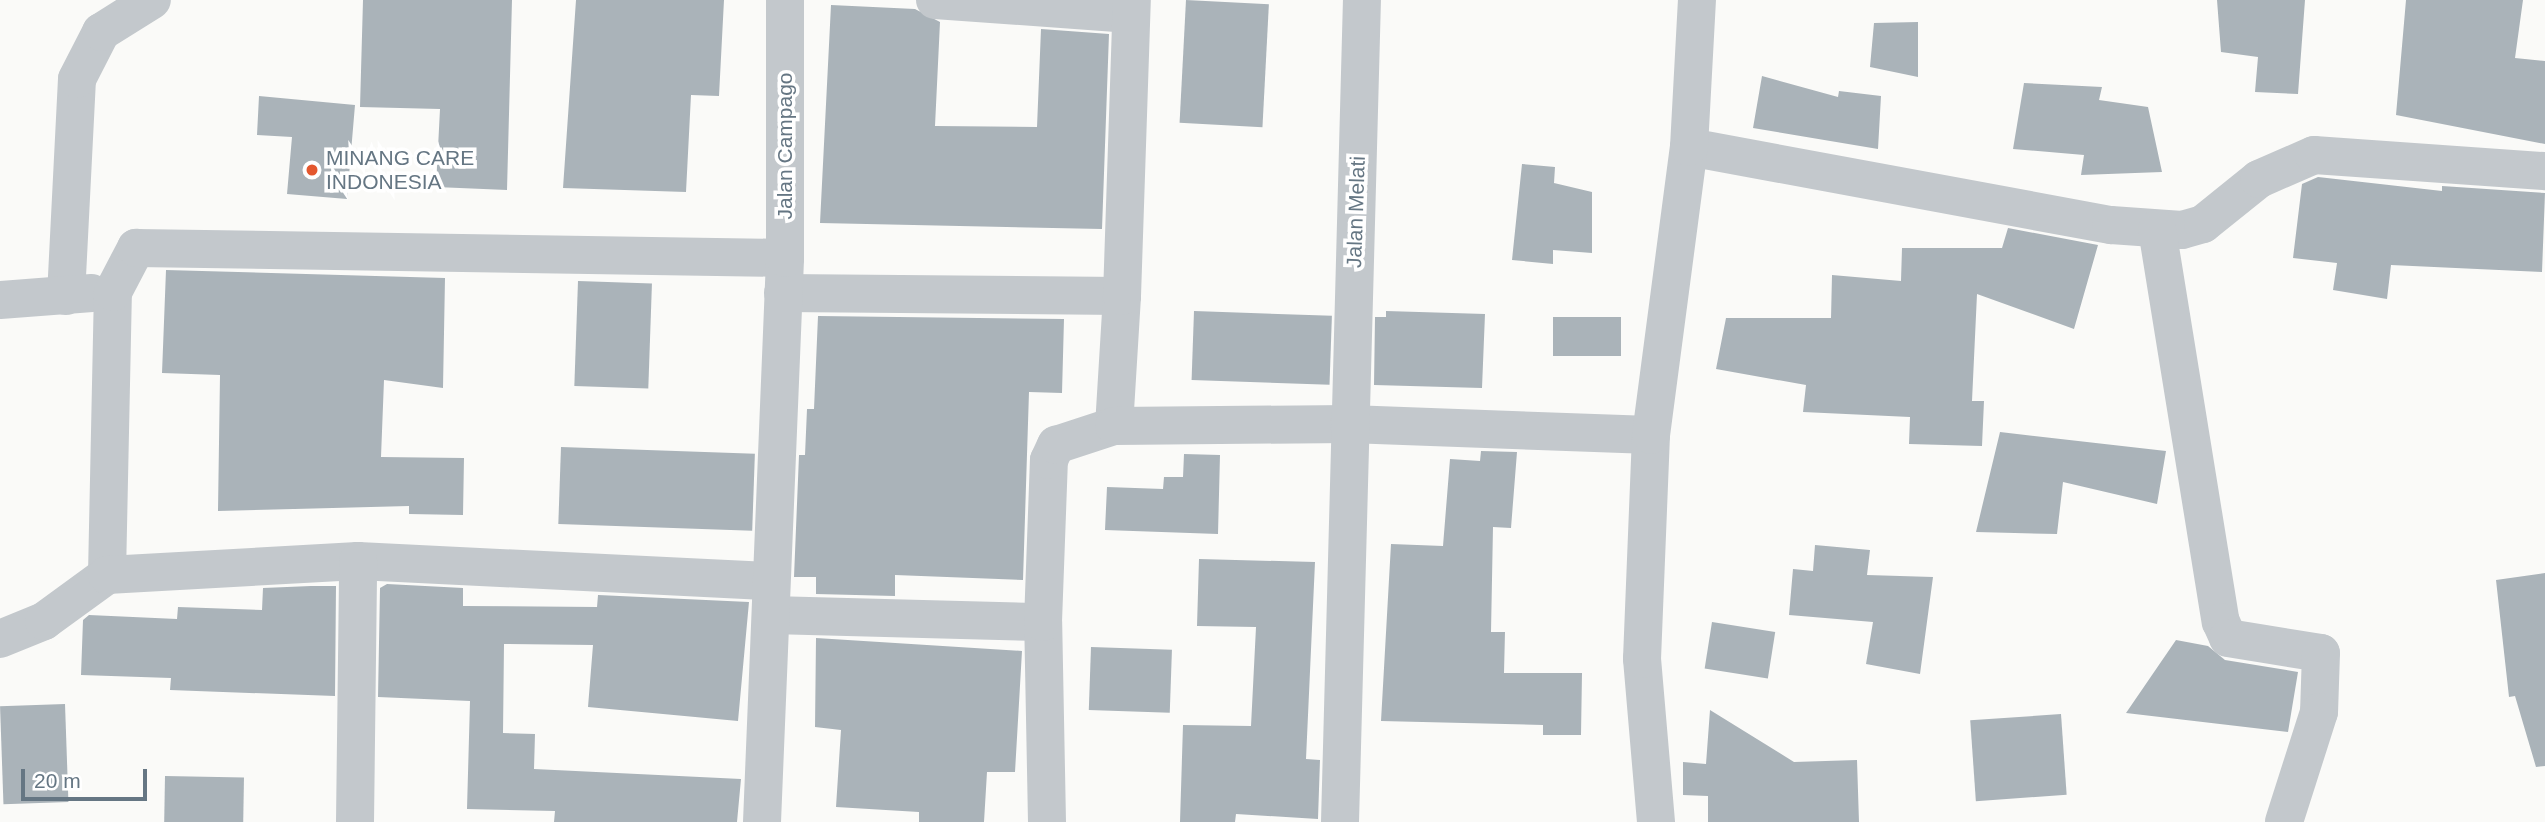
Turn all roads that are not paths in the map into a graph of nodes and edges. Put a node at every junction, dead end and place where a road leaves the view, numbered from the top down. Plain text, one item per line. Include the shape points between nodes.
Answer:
1 (152, 0) edge
2 (786, 0) edge
3 (935, 0) edge
4 (1362, 0) edge
5 (1697, 0) edge
6 (1131, 7) edge
7 (1689, 147) junction
8 (2545, 171) edge
9 (2157, 229) junction
10 (784, 275) junction
11 (114, 292) junction
12 (66, 296) junction
13 (1122, 296) junction
14 (0, 300) edge
15 (1349, 424) junction
16 (1114, 426) junction
17 (1651, 435) junction
18 (358, 561) junction
19 (107, 575) junction
20 (770, 598) junction
21 (1042, 622) junction
22 (0, 639) edge
23 (355, 822) edge
24 (762, 822) edge
25 (1046, 822) edge
26 (1340, 822) edge
27 (1656, 822) edge
28 (2284, 822) edge

1 - 12 street via 101,32 77,79
2 - 10 street, Jalan Campago
3 - 6 street
4 - 15 street, Jalan Melati
5 - 7 street
6 - 13 street
7 - 9 street
7 - 17 street
8 - 9 street via 2314,155 2259,179 2203,224
9 - 28 street via 2221,621 2228,638 2322,653 2319,712
10 - 11 street via 150,246 128,254
10 - 13 street
10 - 20 street, Jalan Campago
11 - 12 street
11 - 19 street
12 - 14 street
13 - 16 street
15 - 16 street
15 - 17 street
15 - 26 street, Jalan Melati
16 - 21 street via 1056,445 1049,460
17 - 27 street via 1642,659
18 - 19 street
18 - 20 street
18 - 23 street
19 - 22 street via 44,621
20 - 21 street
20 - 24 street, Jalan Campago
21 - 25 street

